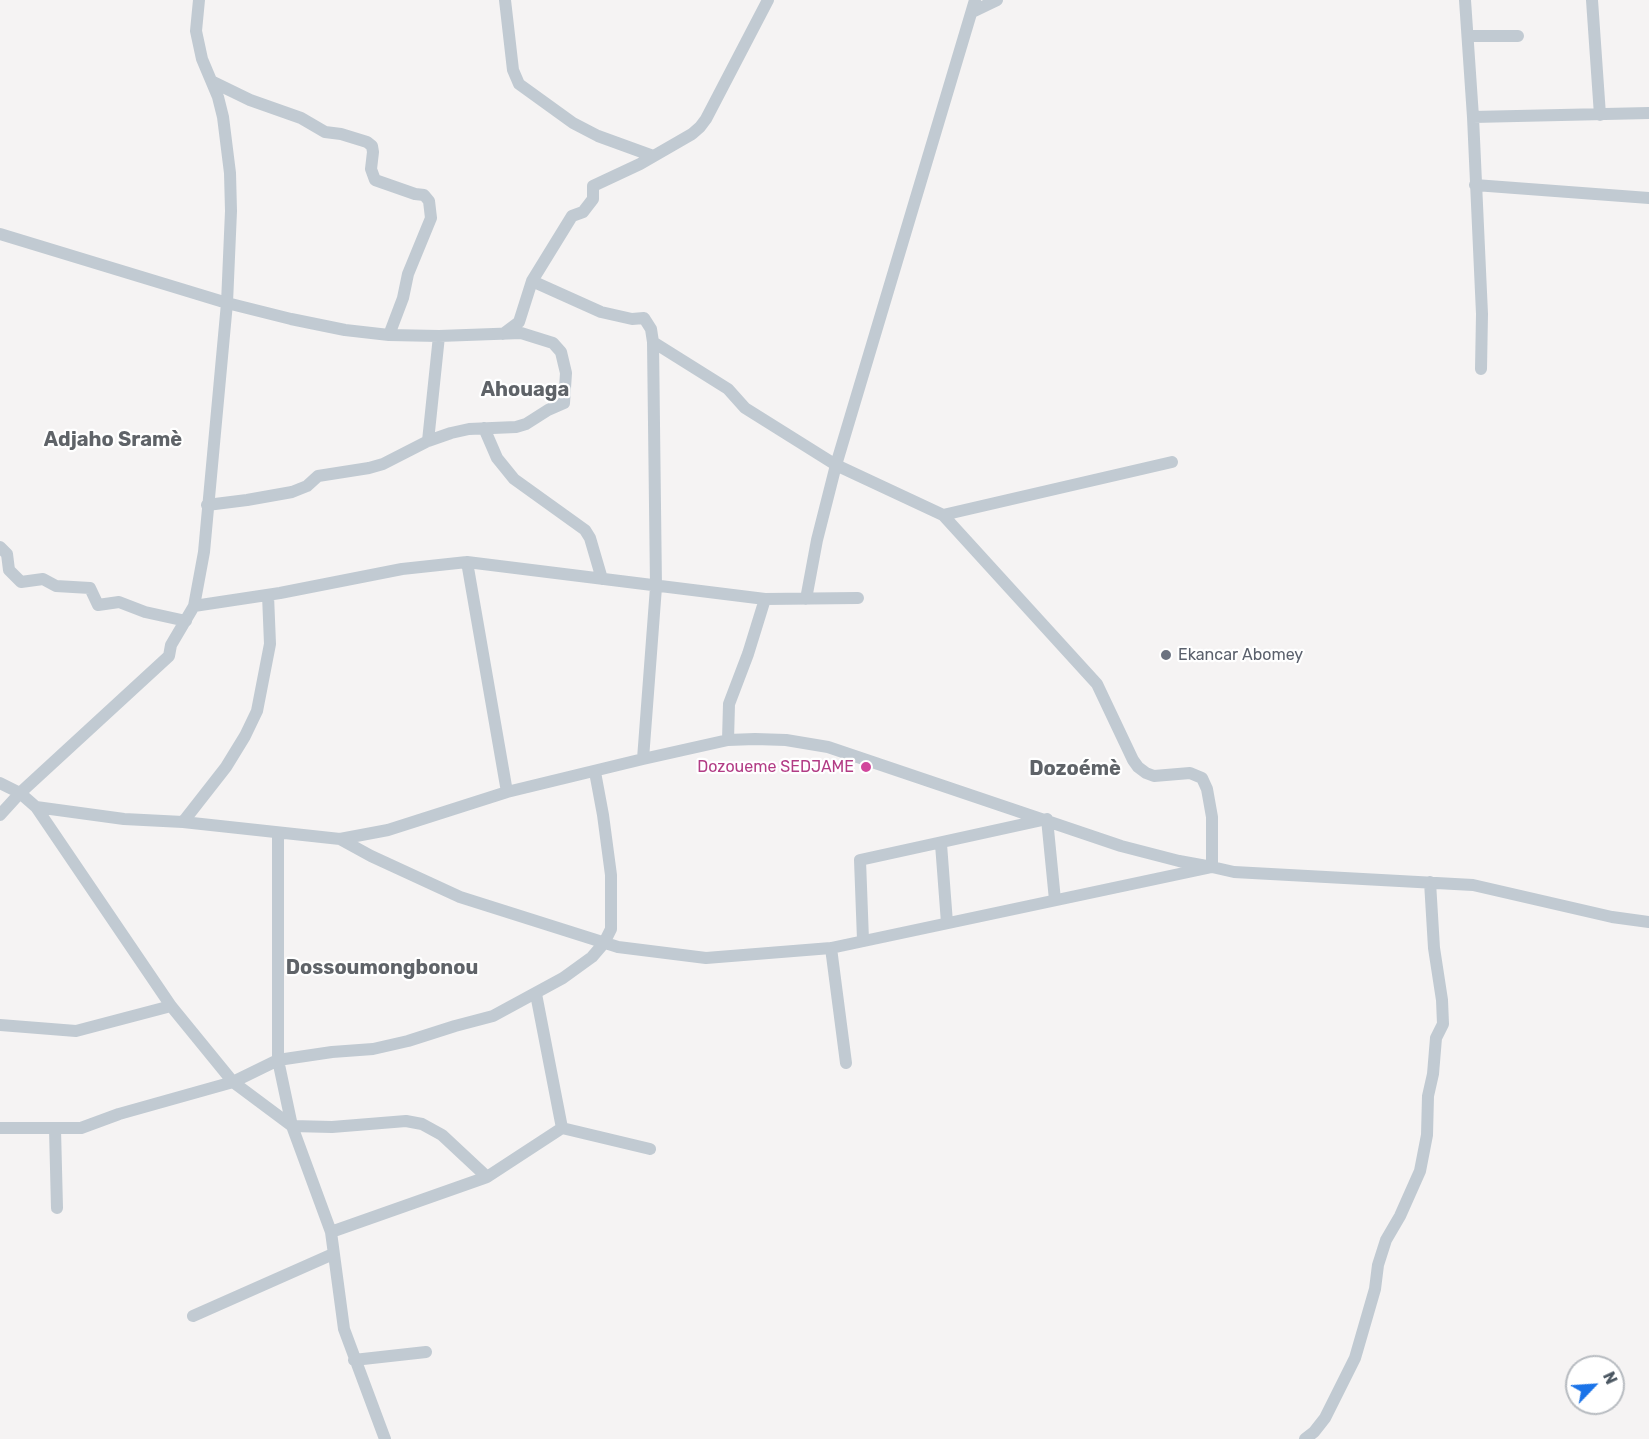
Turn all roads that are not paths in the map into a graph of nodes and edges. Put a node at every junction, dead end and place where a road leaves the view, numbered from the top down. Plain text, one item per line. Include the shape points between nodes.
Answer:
1 (199, 0) edge
2 (505, 0) edge
3 (768, 0) edge
4 (997, 0) edge
5 (1465, 0) edge
6 (1592, 0) edge
7 (974, 6) edge
8 (1468, 36) junction
9 (1518, 36) dead end
10 (213, 82) junction
11 (1649, 112) edge
12 (1600, 115) junction
13 (1473, 117) junction
14 (653, 156) junction
15 (1475, 185) junction
16 (1649, 198) edge
17 (0, 234) edge
18 (531, 281) junction
19 (227, 303) junction
20 (389, 335) junction
21 (502, 335) junction
22 (439, 336) junction
23 (653, 342) junction
24 (1481, 369) dead end
25 (484, 428) junction
26 (428, 441) junction
27 (1172, 462) dead end
28 (836, 465) junction
29 (207, 505) junction
30 (943, 515) junction
31 (0, 547) edge
32 (467, 562) junction
33 (602, 579) junction
34 (656, 587) junction
35 (268, 595) junction
36 (858, 598) dead end
37 (765, 599) junction
38 (806, 599) junction
39 (194, 606) junction
40 (186, 621) junction
41 (728, 740) junction
42 (643, 759) junction
43 (595, 772) junction
44 (0, 783) edge
45 (507, 792) junction
46 (20, 793) junction
47 (36, 807) junction
48 (0, 815) edge
49 (1047, 819) junction
50 (183, 822) junction
51 (278, 833) junction
52 (340, 838) junction
53 (941, 844) junction
54 (1212, 867) junction
55 (1430, 882) junction
56 (1055, 900) junction
57 (947, 922) junction
58 (1649, 922) edge
59 (863, 940) junction
60 (604, 943) junction
61 (831, 948) junction
62 (536, 994) junction
63 (171, 1006) junction
64 (0, 1026) edge
65 (278, 1060) junction
66 (846, 1063) dead end
67 (233, 1082) junction
68 (292, 1126) junction
69 (0, 1128) edge
70 (562, 1128) junction
71 (55, 1130) junction
72 (650, 1149) dead end
73 (487, 1177) junction
74 (57, 1208) dead end
75 (331, 1232) junction
76 (333, 1254) junction
77 (193, 1316) dead end
78 (426, 1352) dead end
79 (354, 1360) junction
80 (385, 1439) edge
81 (1305, 1439) edge

1 - 10 street via 195,32
2 - 14 street via 513,70 519,84 573,123
3 - 14 street via 706,119 692,134
4 - 7 street
5 - 8 street
6 - 12 street
7 - 28 street
8 - 9 street
8 - 13 street
10 - 19 street via 230,173
10 - 20 street via 325,132 367,142 372,146 371,169 375,180 424,195 429,201 431,218
11 - 12 street
12 - 13 street
13 - 15 street
14 - 18 street via 593,186 593,199 583,212 572,216
15 - 16 street
15 - 24 street
17 - 19 street
18 - 21 street via 519,322
18 - 23 street via 601,312 644,318
19 - 20 street via 324,326
19 - 29 street
20 - 22 street
21 - 22 street
21 - 25 street via 521,333 553,343 565,363 564,403 526,424
22 - 26 street
23 - 28 street via 728,389 745,408
23 - 34 street
25 - 26 street
25 - 33 street via 497,458 514,479 585,530
26 - 29 street via 383,464 318,476 292,492
27 - 30 street
28 - 30 street
28 - 38 street
29 - 39 street via 204,552
30 - 54 street via 1097,684 1138,767 1155,776 1183,773 1202,778 1212,817
31 - 40 street via 7,554 9,570 21,582 43,579 56,586 90,588 98,605 119,602
32 - 33 street
32 - 35 street via 402,569
32 - 45 street
33 - 34 street
34 - 37 street
34 - 42 street
35 - 39 street
35 - 50 street via 270,644 257,711 226,767
36 - 38 street
37 - 38 street
37 - 41 street via 729,704
39 - 40 street
40 - 46 street via 171,645 169,656
41 - 42 street
41 - 49 street via 786,740 828,747
42 - 43 street
43 - 45 street
43 - 60 street via 611,885 611,929
44 - 46 street
45 - 52 street via 388,830
46 - 47 street
46 - 48 street
47 - 50 street via 124,819
47 - 63 street
49 - 53 street
49 - 54 street via 1121,846
49 - 56 street
50 - 51 street
51 - 52 street
51 - 65 street
52 - 60 street via 460,897
53 - 57 street
53 - 59 street via 861,860
54 - 55 street via 1234,872
54 - 56 street
55 - 58 street via 1473,885
55 - 81 street via 1443,1024 1436,1038 1420,1171 1386,1240 1355,1358 1325,1418
56 - 57 street
57 - 59 street
59 - 61 street
60 - 61 street via 706,958
60 - 62 street via 580,967
61 - 66 street
62 - 65 street via 493,1016 408,1041
62 - 70 street
63 - 64 street via 76,1031
63 - 67 street
65 - 67 street
65 - 68 street
67 - 68 street
67 - 71 street via 81,1128
68 - 73 street via 406,1121 422,1124 442,1135
68 - 75 street
69 - 71 street
70 - 72 street
70 - 73 street
71 - 74 street
73 - 75 street
75 - 76 street
76 - 77 street
76 - 79 street via 344,1329
78 - 79 street
79 - 80 street

